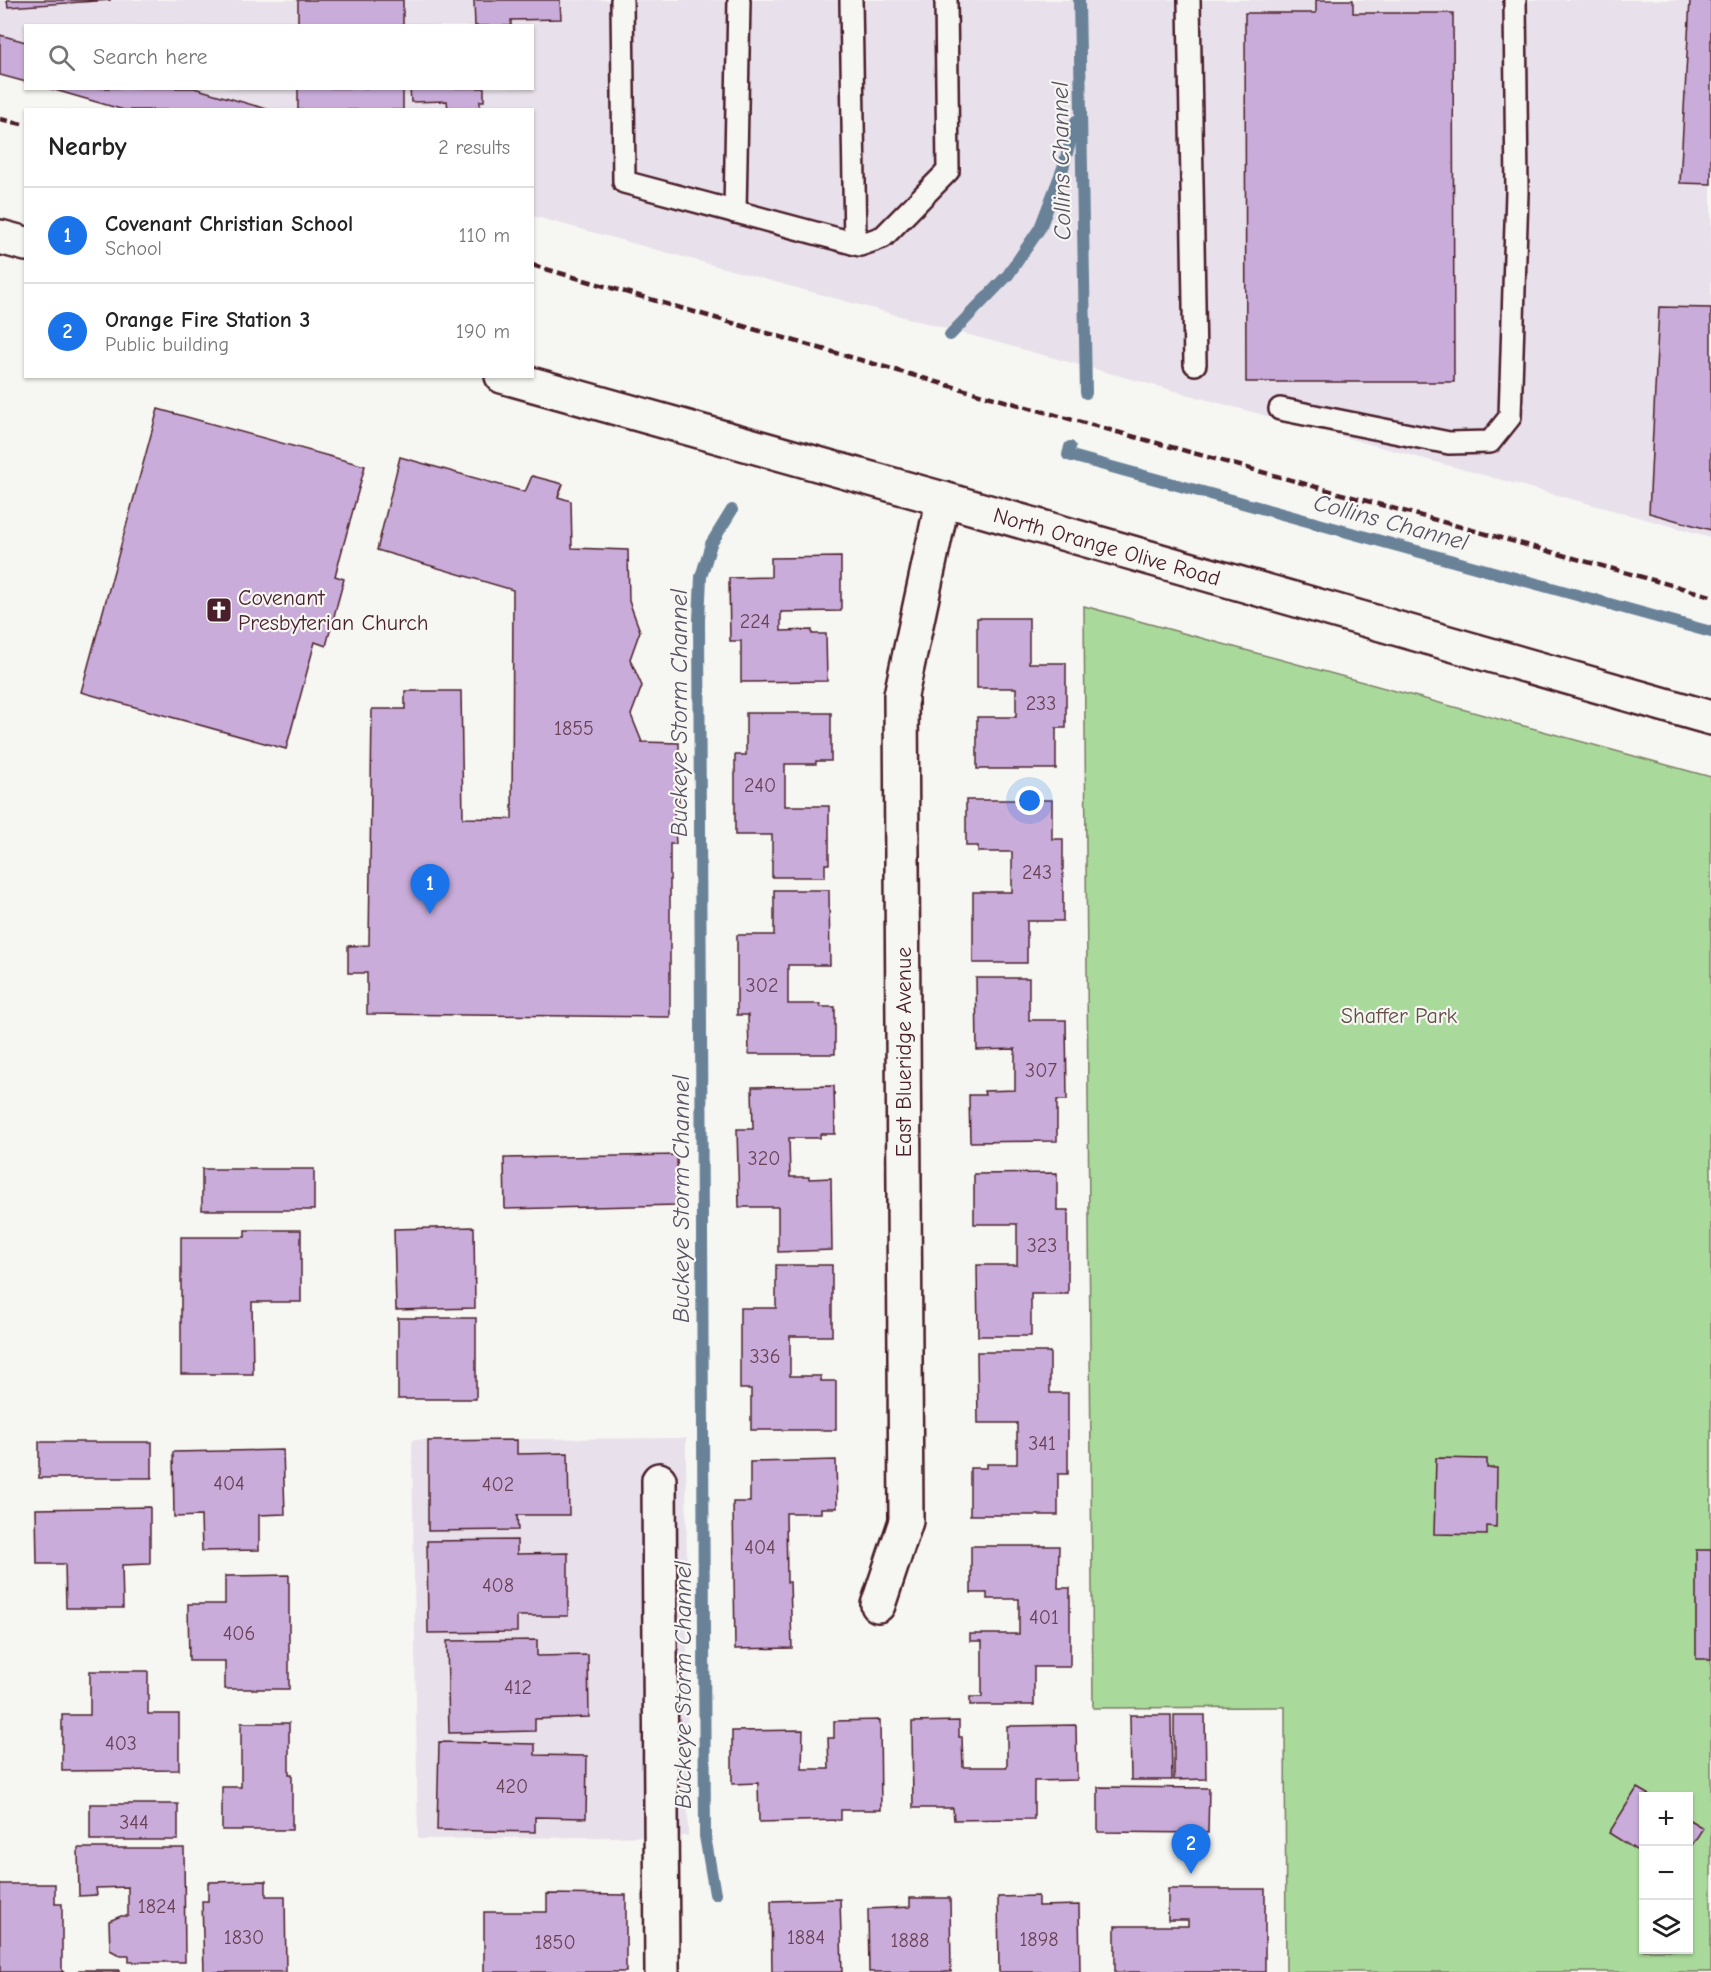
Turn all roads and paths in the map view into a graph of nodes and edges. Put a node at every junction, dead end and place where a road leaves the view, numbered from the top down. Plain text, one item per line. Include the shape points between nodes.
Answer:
1 (622, 0) edge
2 (739, 0) edge
3 (851, 0) edge
4 (946, 0) edge
5 (1189, 0) edge
6 (1515, 0) edge
7 (735, 212) junction
8 (0, 237) edge
9 (24, 243) edge
10 (855, 244) junction
11 (1195, 364) dead end
12 (509, 378) edge
13 (1280, 409) dead end
14 (943, 499) junction
15 (1711, 718) edge
16 (659, 1480) dead end
17 (878, 1605) dead end
18 (662, 1972) edge

1 - 7 lane via 624,182
2 - 7 lane
3 - 10 lane
4 - 10 lane via 948,171 883,237
5 - 11 lane
6 - 13 lane via 1517,192 1510,417 1490,442 1449,443
7 - 10 lane
8 - 9 street
12 - 14 street, North Orange Olive Road
14 - 15 street, North Orange Olive Road
14 - 17 street, East Blueridge Avenue via 901,695 906,1521
16 - 18 street

